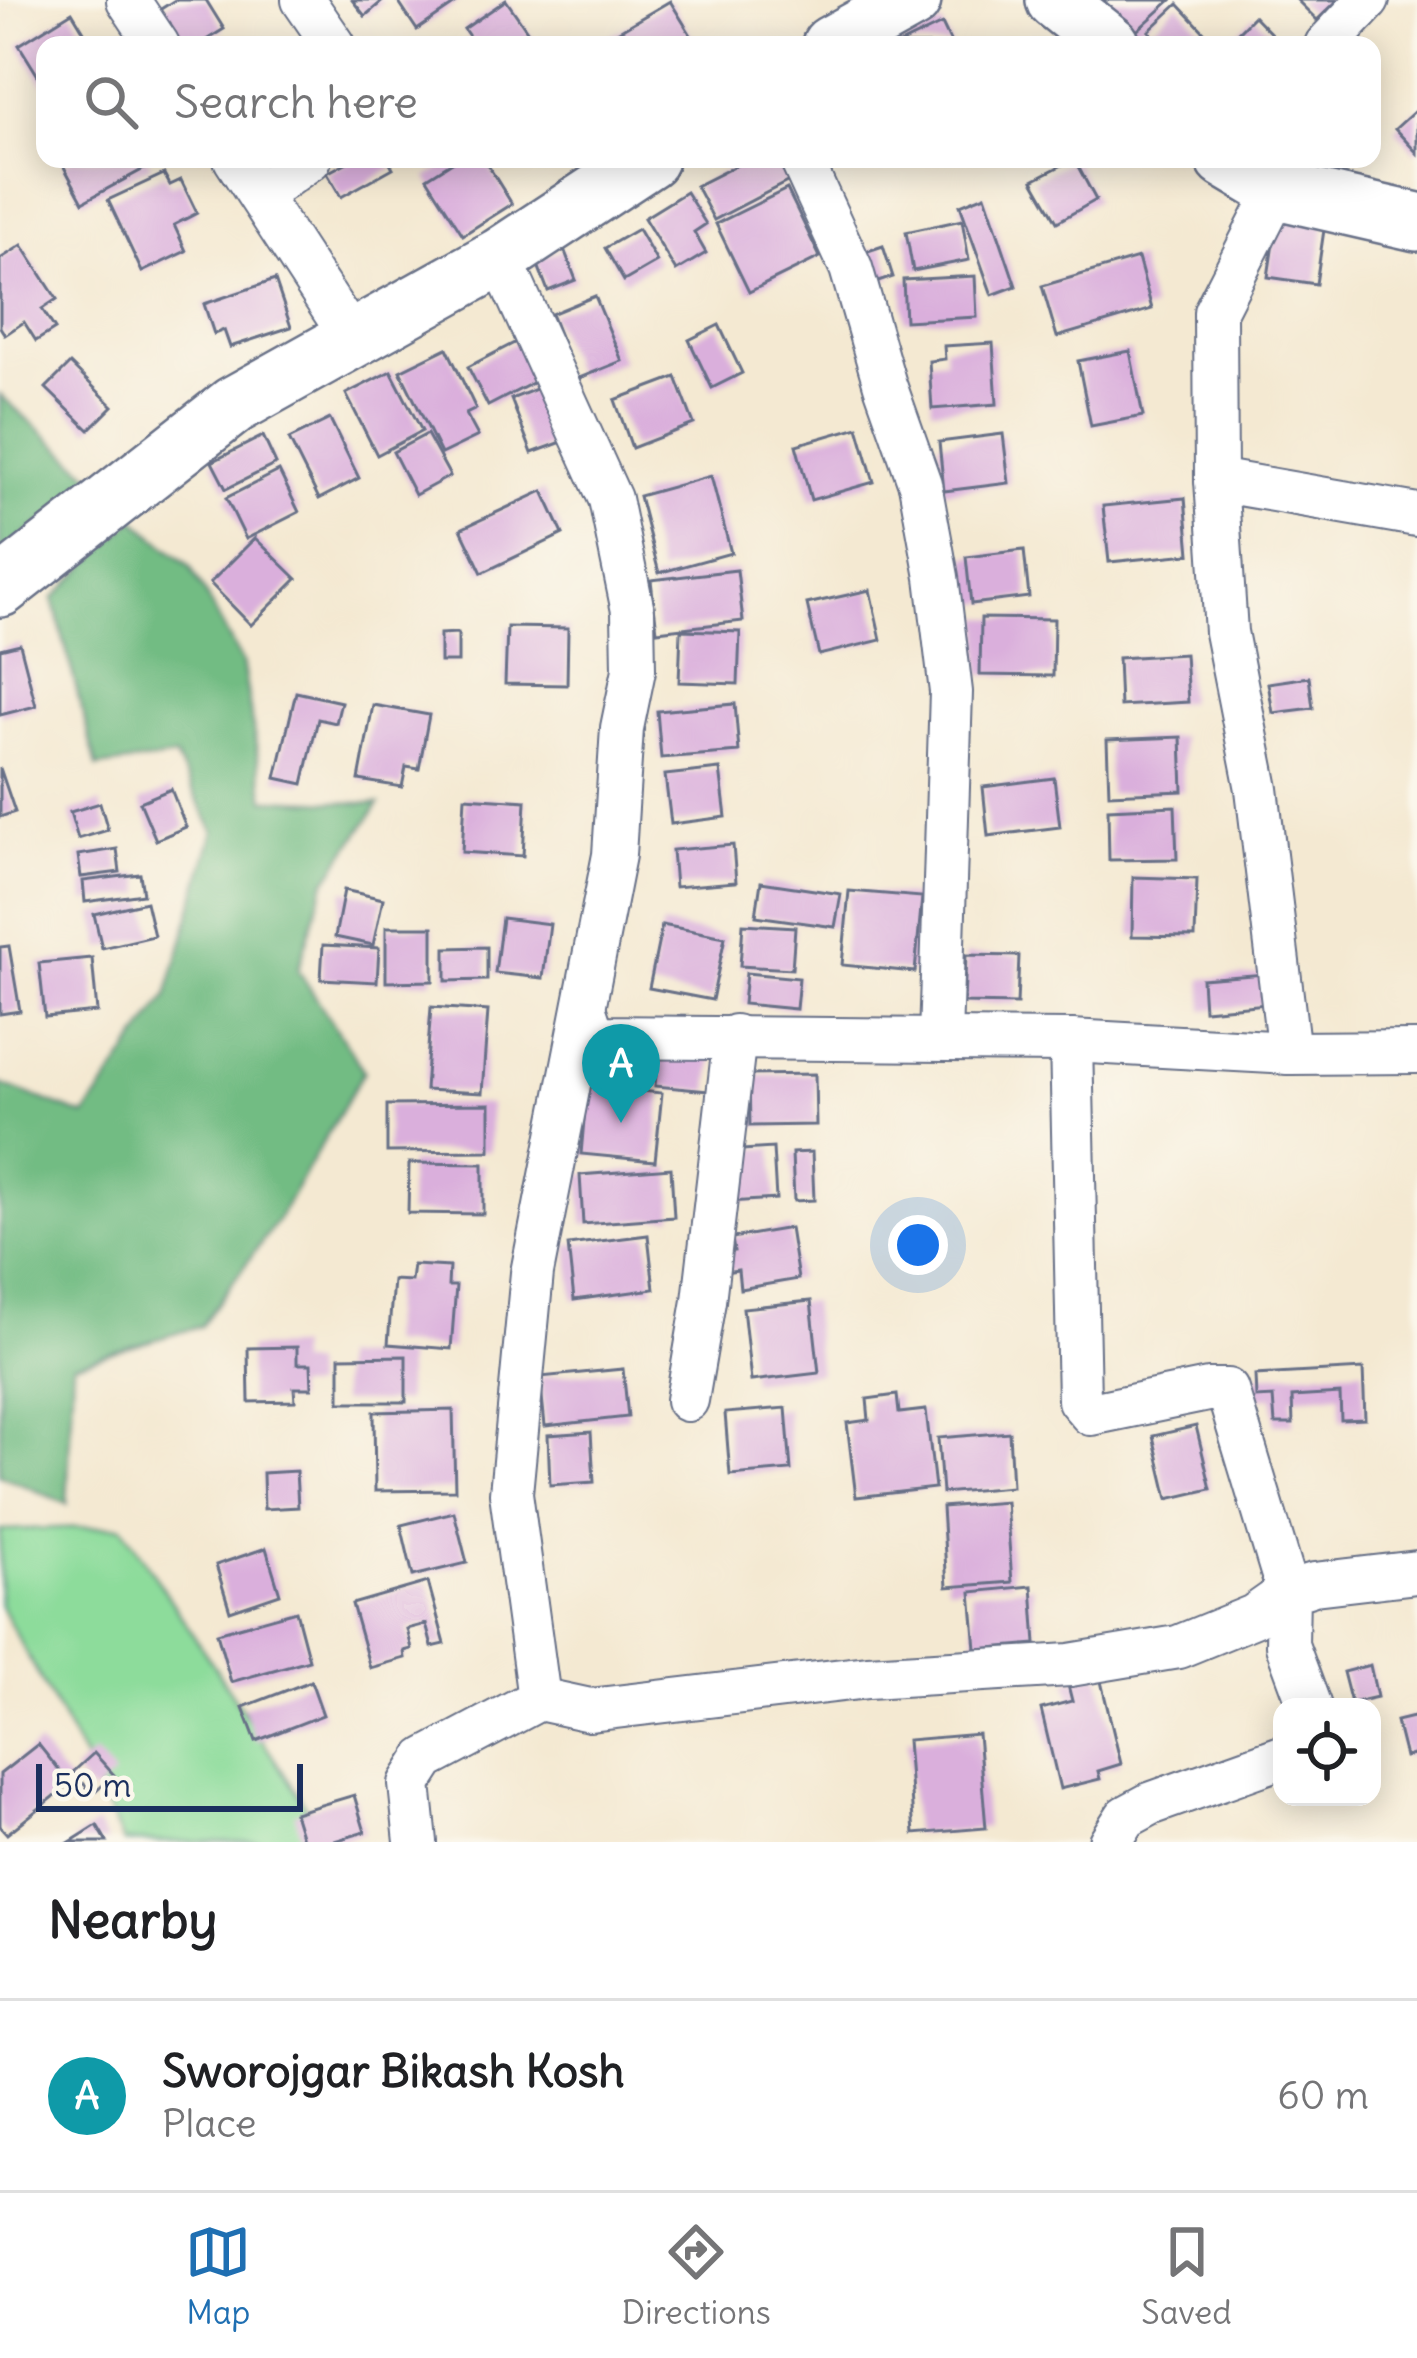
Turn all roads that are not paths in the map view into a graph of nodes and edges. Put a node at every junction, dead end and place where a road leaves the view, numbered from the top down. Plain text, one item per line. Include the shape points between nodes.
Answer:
1 (128, 0) edge
2 (303, 0) edge
3 (912, 0) edge
4 (1055, 0) edge
5 (1368, 0) edge
6 (152, 36) edge
7 (328, 36) edge
8 (847, 36) edge
9 (1100, 36) edge
10 (1334, 36) edge
11 (241, 168) edge
12 (297, 168) edge
13 (635, 168) edge
14 (805, 168) edge
15 (1240, 168) edge
16 (1277, 190) junction
17 (259, 195) junction
18 (1417, 222) edge
19 (500, 257) junction
20 (353, 340) junction
21 (1216, 480) junction
22 (1417, 515) edge
23 (0, 587) edge
24 (585, 1011) junction
25 (735, 1036) junction
26 (940, 1039) junction
27 (1071, 1041) junction
28 (1417, 1052) edge
29 (1289, 1053) junction
30 (687, 1400) dead end
31 (1417, 1572) edge
32 (1288, 1592) junction
33 (1306, 1698) edge
34 (539, 1700) junction
35 (1273, 1760) edge
36 (416, 1842) edge
37 (1110, 1842) edge

1 - 6 street
2 - 7 street
3 - 8 street
4 - 9 street
5 - 10 street
11 - 17 street
12 - 17 street
13 - 19 street
14 - 26 street via 851,268 920,484 937,577 951,692
15 - 16 street
16 - 18 street
16 - 21 street via 1215,312
17 - 20 street
19 - 20 street
19 - 24 street via 610,499 633,611 614,855
20 - 23 street via 234,405
21 - 22 street
21 - 29 street via 1226,632 1257,789
24 - 25 street via 594,1037
24 - 34 street via 532,1273 511,1493
25 - 26 street
25 - 30 street
26 - 27 street
27 - 29 street
27 - 32 street via 1079,1400 1091,1414 1227,1390
28 - 29 street
31 - 32 street
32 - 33 street via 1286,1646
32 - 34 street via 1254,1616 1178,1647 1070,1665 868,1677 590,1710
34 - 36 street via 425,1759 410,1784
35 - 37 street via 1150,1804 1126,1817

